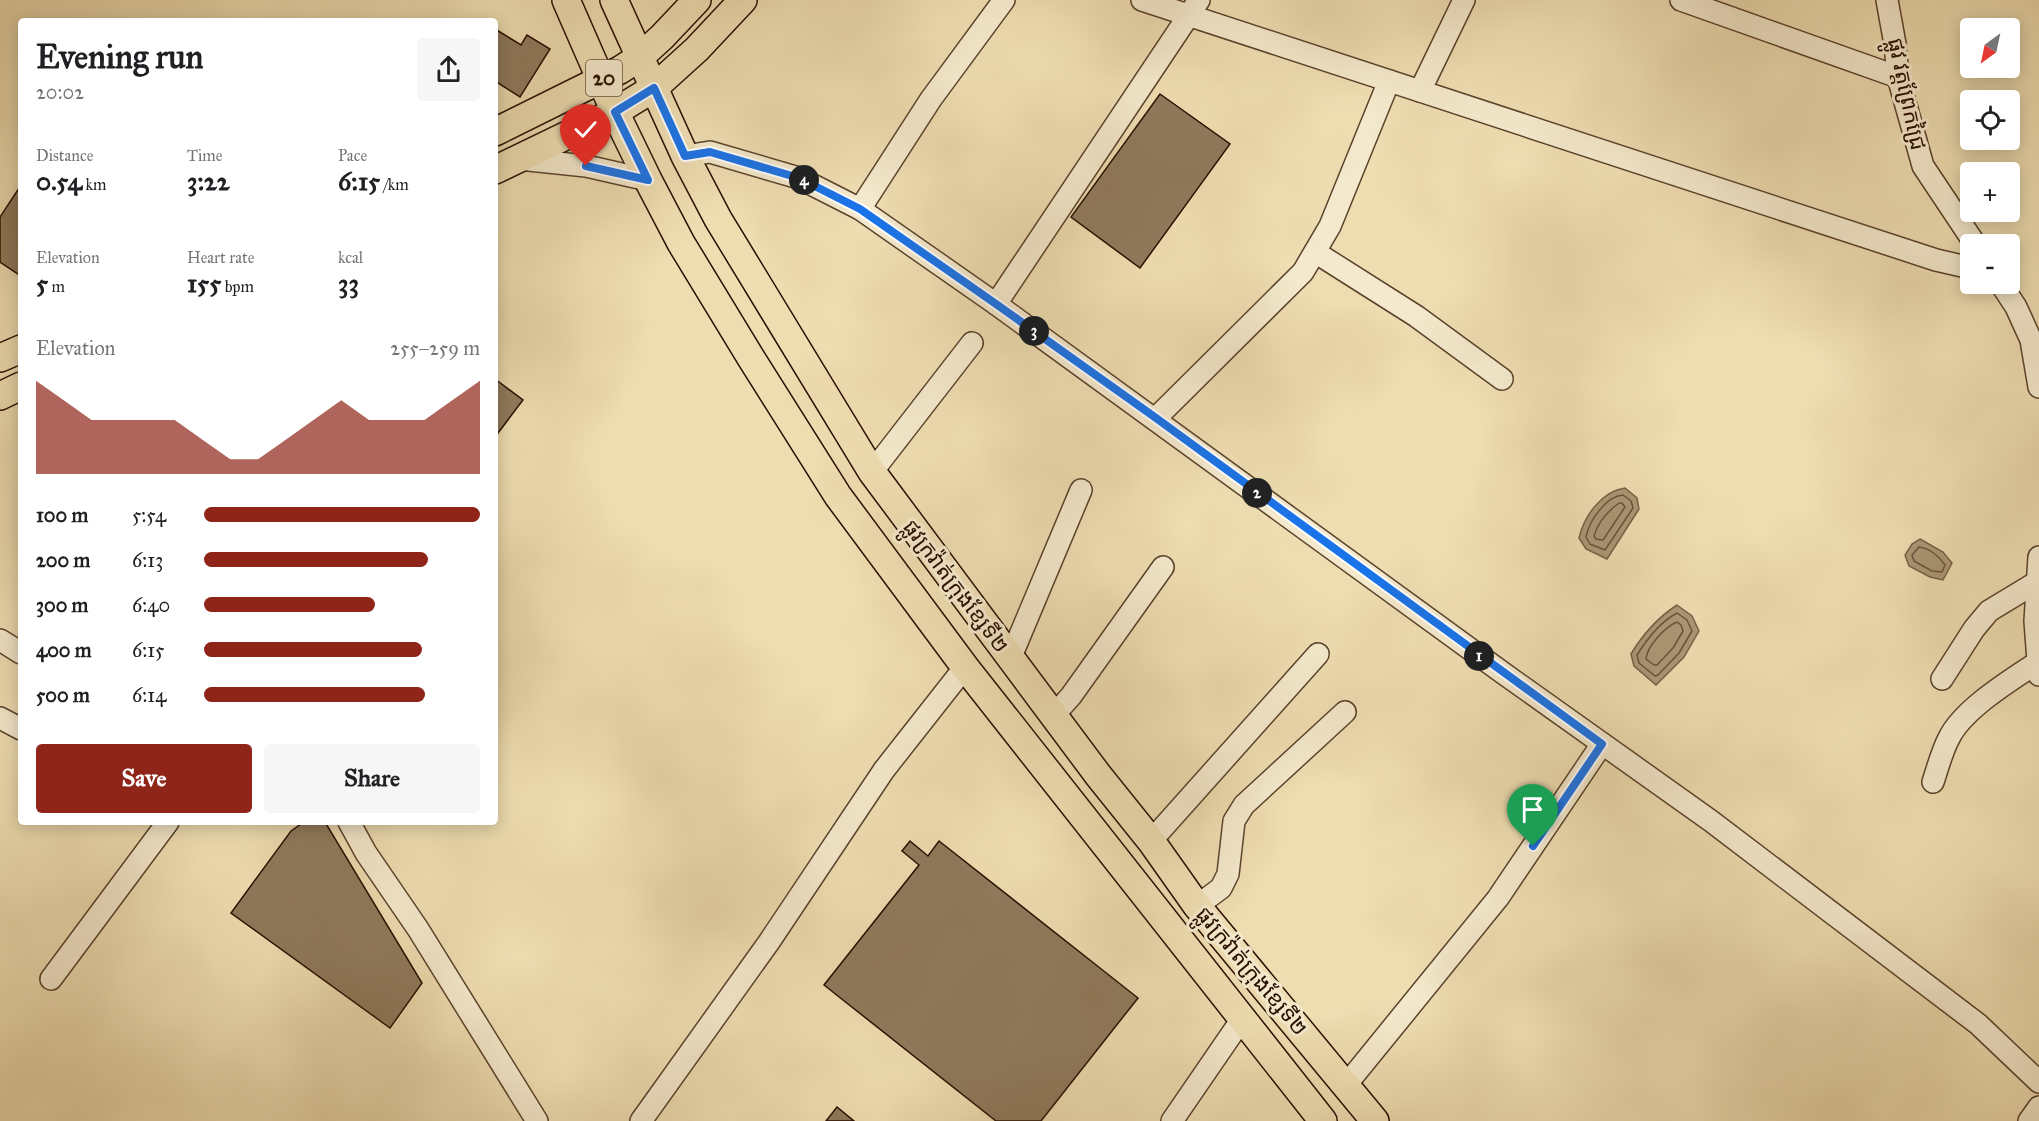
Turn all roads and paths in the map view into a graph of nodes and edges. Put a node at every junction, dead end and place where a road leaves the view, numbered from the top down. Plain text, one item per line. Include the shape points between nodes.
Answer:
1 (566, 0) edge
2 (614, 0) edge
3 (743, 0) edge
4 (1004, 0) edge
5 (1142, 0) edge
6 (1464, 0) edge
7 (1681, 0) edge
8 (1887, 0) edge
9 (691, 2) edge
10 (1194, 8) edge
11 (640, 57) junction
12 (1898, 77) junction
13 (601, 79) junction
14 (1389, 81) junction
15 (654, 88) junction
16 (1420, 91) junction
17 (615, 112) junction
18 (498, 130) edge
19 (685, 156) junction
20 (507, 165) edge
21 (648, 180) junction
22 (860, 209) junction
23 (1968, 234) edge
24 (1315, 252) junction
25 (1960, 265) edge
26 (2008, 294) edge
27 (996, 304) junction
28 (972, 343) dead end
29 (18, 350) edge
30 (0, 358) edge
31 (1502, 379) dead end
32 (18, 387) edge
33 (2039, 387) edge
34 (0, 396) edge
35 (1156, 418) junction
36 (872, 472) junction
37 (1081, 490) dead end
38 (2039, 557) edge
39 (1163, 567) dead end
40 (2037, 582) junction
41 (0, 640) edge
42 (18, 651) edge
43 (1318, 654) dead end
44 (1010, 659) junction
45 (965, 668) junction
46 (2038, 669) edge
47 (1942, 679) dead end
48 (1345, 712) dead end
49 (1053, 716) junction
50 (0, 718) edge
51 (18, 727) edge
52 (1602, 744) junction
53 (1098, 775) junction
54 (1933, 782) dead end
55 (1068, 800) junction
56 (166, 825) edge
57 (351, 825) edge
58 (1151, 841) junction
59 (1197, 906) junction
60 (51, 979) dead end
61 (1242, 1020) junction
62 (2039, 1082) edge
63 (1346, 1085) junction
64 (2039, 1107) edge
65 (537, 1121) edge
66 (641, 1121) edge
67 (1172, 1121) edge
68 (1323, 1121) edge
69 (1375, 1121) edge
70 (2029, 1121) edge

1 - 13 main road, ផ្លូវក្រវ៉ាត់ក្រុងខ្សែទី២
2 - 11 main road, ផ្លូវក្រវ៉ាត់ក្រុងខ្សែទី២
3 - 15 main road, 20
4 - 22 street via 931,99
5 - 10 street
6 - 16 street
7 - 12 street
8 - 12 street, ផ្លូវ វត្តព្រែកជ្រៃ
9 - 11 main road, 20
10 - 14 street
10 - 27 street
11 - 13 main road, 20
11 - 15 main road, ផ្លូវក្រវ៉ាត់ក្រុងខ្សែទី២
12 - 23 street, ផ្លូវ វត្តព្រែកជ្រៃ via 1923,166
13 - 17 main road, ផ្លូវក្រវ៉ាត់ក្រុងខ្សែទី២
13 - 18 main road, 20
14 - 16 street
14 - 24 street via 1330,226
15 - 17 main road, 20
15 - 19 main road, ផ្លូវក្រវ៉ាត់ក្រុងខ្សែទី២
16 - 25 street
17 - 20 main road, 20
17 - 21 main road, ផ្លូវក្រវ៉ាត់ក្រុងខ្សែទី២
19 - 22 street via 710,152 799,178
19 - 36 main road, ផ្លូវក្រវ៉ាត់ក្រុងខ្សែទី២ via 718,219
20 - 21 street via 586,166
21 - 45 main road, ផ្លូវក្រវ៉ាត់ក្រុងខ្សែទី២ via 681,243 838,496
22 - 27 street
24 - 31 street via 1416,316
24 - 35 street via 1303,272
26 - 33 street via 2031,340
27 - 35 street
28 - 36 street
29 - 30 main road
32 - 34 main road
35 - 52 street
36 - 44 main road, ផ្លូវក្រវ៉ាត់ក្រុងខ្សែទី២
37 - 44 street
38 - 40 street
39 - 49 street
40 - 46 street
40 - 47 street via 1989,611
41 - 42 street
43 - 58 street
44 - 49 main road, ផ្លូវក្រវ៉ាត់ក្រុងខ្សែទី២
45 - 55 main road, ផ្លូវក្រវ៉ាត់ក្រុងខ្សែទី២
45 - 66 street via 884,770 769,942
46 - 54 street via 1997,690 1961,720 1949,737
48 - 59 street via 1244,805 1234,821 1228,874 1221,888
49 - 53 main road, ផ្លូវក្រវ៉ាត់ក្រុងខ្សែទី២
50 - 51 street
52 - 62 street via 1978,1024
52 - 63 street via 1498,898
53 - 55 main road
53 - 58 main road, ផ្លូវក្រវ៉ាត់ក្រុងខ្សែទី២
55 - 61 main road, ផ្លូវក្រវ៉ាត់ក្រុងខ្សែទី២
56 - 60 street
57 - 65 street
58 - 59 main road, ផ្លូវក្រវ៉ាត់ក្រុងខ្សែទី២
59 - 63 main road, ផ្លូវក្រវ៉ាត់ក្រុងខ្សែទី២
61 - 67 street
61 - 68 main road, ផ្លូវក្រវ៉ាត់ក្រុងខ្សែទី២
63 - 69 main road, ផ្លូវក្រវ៉ាត់ក្រុងខ្សែទី២
64 - 70 street

